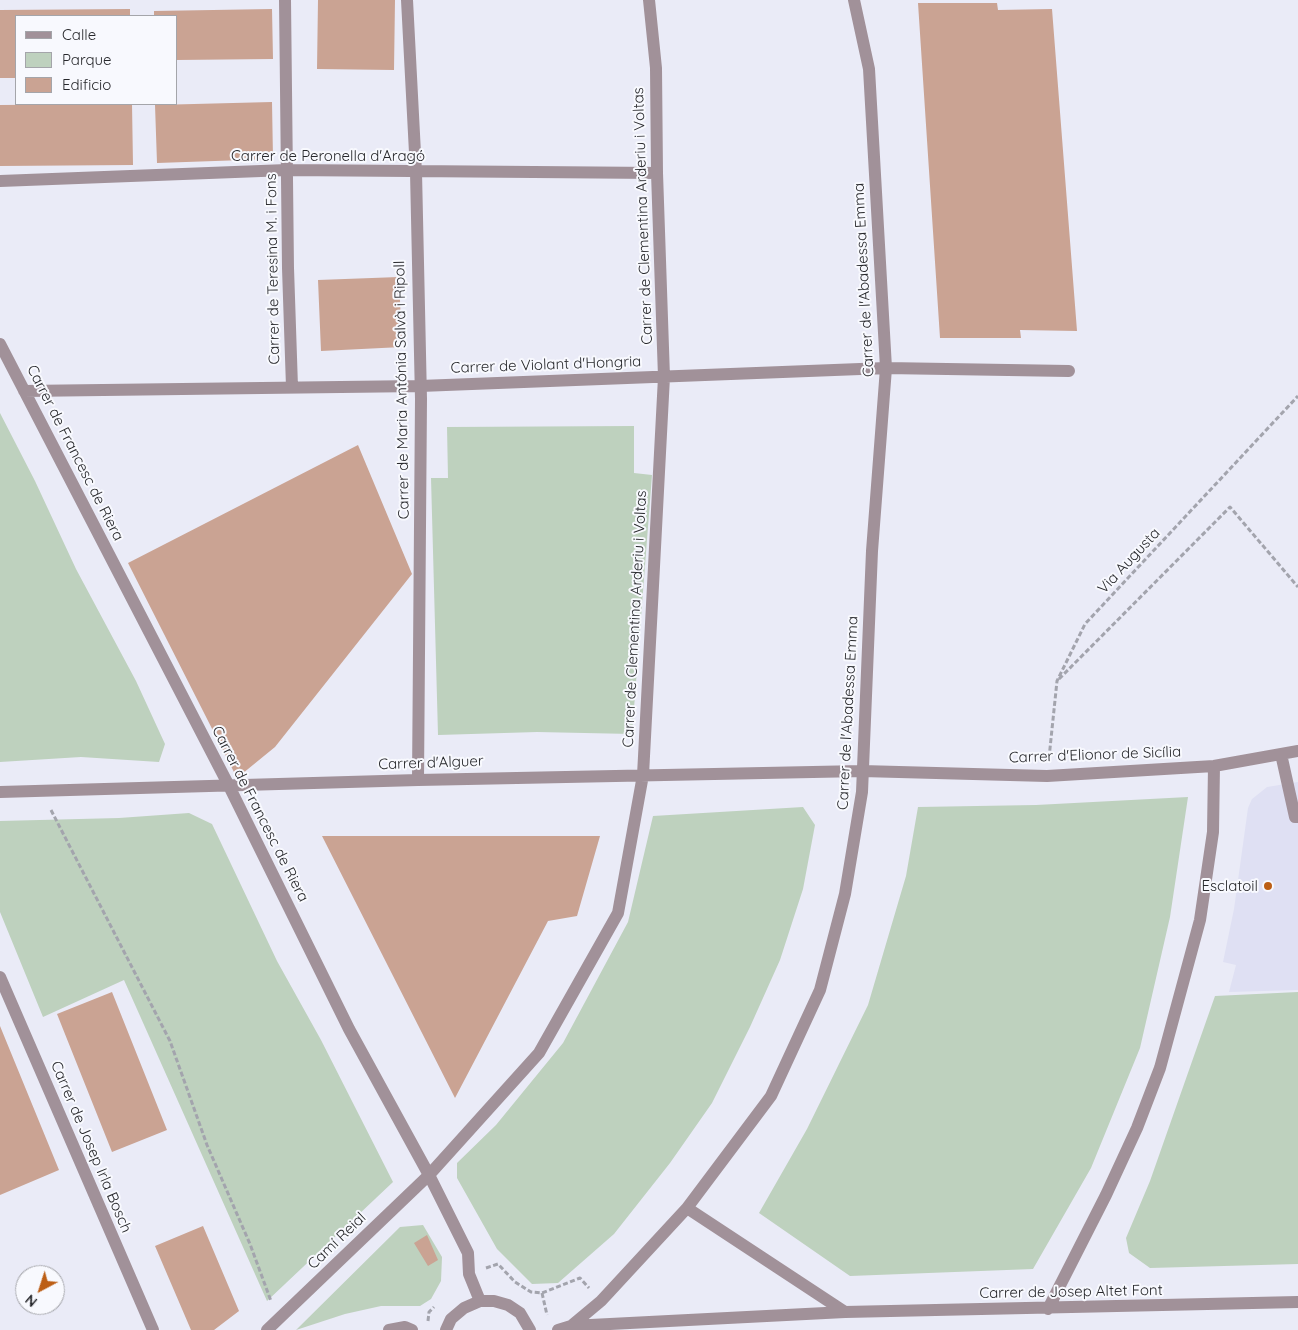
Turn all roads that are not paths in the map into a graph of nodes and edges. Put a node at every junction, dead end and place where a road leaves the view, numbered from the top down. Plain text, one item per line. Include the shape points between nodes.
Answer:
1 (285, 0) edge
2 (407, 0) edge
3 (649, 0) edge
4 (854, 0) edge
5 (287, 170) junction
6 (416, 172) junction
7 (657, 173) junction
8 (0, 181) edge
9 (0, 344) edge
10 (886, 368) junction
11 (1069, 371) dead end
12 (664, 377) junction
13 (420, 386) junction
14 (292, 387) junction
15 (24, 391) junction
16 (1298, 751) edge
17 (1281, 754) junction
18 (1214, 766) junction
19 (862, 771) junction
20 (643, 775) junction
21 (418, 780) junction
22 (229, 786) junction
23 (0, 792) edge
24 (1298, 817) edge
25 (0, 977) edge
26 (429, 1175) junction
27 (687, 1208) junction
28 (480, 1301) junction
29 (1298, 1302) edge
30 (1048, 1309) junction
31 (845, 1312) junction
32 (571, 1326) junction
33 (153, 1330) edge
34 (267, 1330) edge
35 (389, 1330) edge
36 (412, 1330) edge
37 (446, 1330) edge
38 (530, 1330) edge
39 (558, 1330) edge

1 - 5 street, Carrer de Teresina M. i Fons
2 - 6 street, Carrer de Maria Antónia Salvà i Ripoll
3 - 7 street, Carrer de Clementina Arderiu i Voltas via 656,68
4 - 10 street, Carrer de l'Abadessa Emma via 869,69
5 - 6 street, Carrer de Peronella d'Aragó
5 - 8 street, Carrer de Peronella d'Aragó
5 - 14 street, Carrer de Teresina M. i Fons
6 - 7 street, Carrer de Peronella d'Aragó
6 - 13 street, Carrer de Maria Antónia Salvà i Ripoll
7 - 12 street, Carrer de Clementina Arderiu i Voltas
9 - 15 street, Carrer de Francesc de Riera
10 - 11 street, Carrer de Violant d'Hongria
10 - 12 street, Carrer de Violant d'Hongria
10 - 19 street, Carrer de l'Abadessa Emma via 872,551
12 - 13 street, Carrer de Violant d'Hongria
12 - 20 street, Carrer de Clementina Arderiu i Voltas
13 - 14 street, Carrer de Violant d'Hongria
13 - 21 street, Carrer de Maria Antónia Salvà i Ripoll
14 - 15 street, Carrer de Violant d'Hongria
15 - 22 street, Carrer de Francesc de Riera
16 - 17 street, Carrer d'Elionor de Sicília
17 - 18 street, Carrer d'Elionor de Sicília
17 - 24 street via 1294,817
18 - 19 street, Carrer d'Elionor de Sicília via 1047,776
18 - 30 street via 1213,832 1200,920 1160,1068 1106,1195
19 - 20 street, Carrer d'Alguer
19 - 27 street, Carrer de l'Abadessa Emma via 862,792 845,894 820,990 771,1096
20 - 21 street, Carrer d'Alguer
20 - 26 street, Carrer de Clementina Arderiu i Voltas via 618,913 539,1053
21 - 22 street, Carrer d'Alguer
22 - 23 street, Carrer d'Alguer
22 - 26 street, Carrer de Francesc de Riera via 349,1029
25 - 33 street, Carrer de Josep Irla Bosch
26 - 28 street, Carrer de Francesc de Riera via 468,1253 469,1274
26 - 34 street, Camí Reial
27 - 31 street
27 - 32 street, Carrer de l'Abadessa Emma via 601,1301
28 - 37 street via 457,1313
28 - 38 street via 508,1305 520,1313
29 - 30 street, Carrer de Josep Altet Font
30 - 31 street, Carrer de Josep Altet Font
31 - 32 street, Carrer de Josep Altet Font
32 - 39 street, Carrer de l'Abadessa Emma
35 - 36 street via 405,1327

